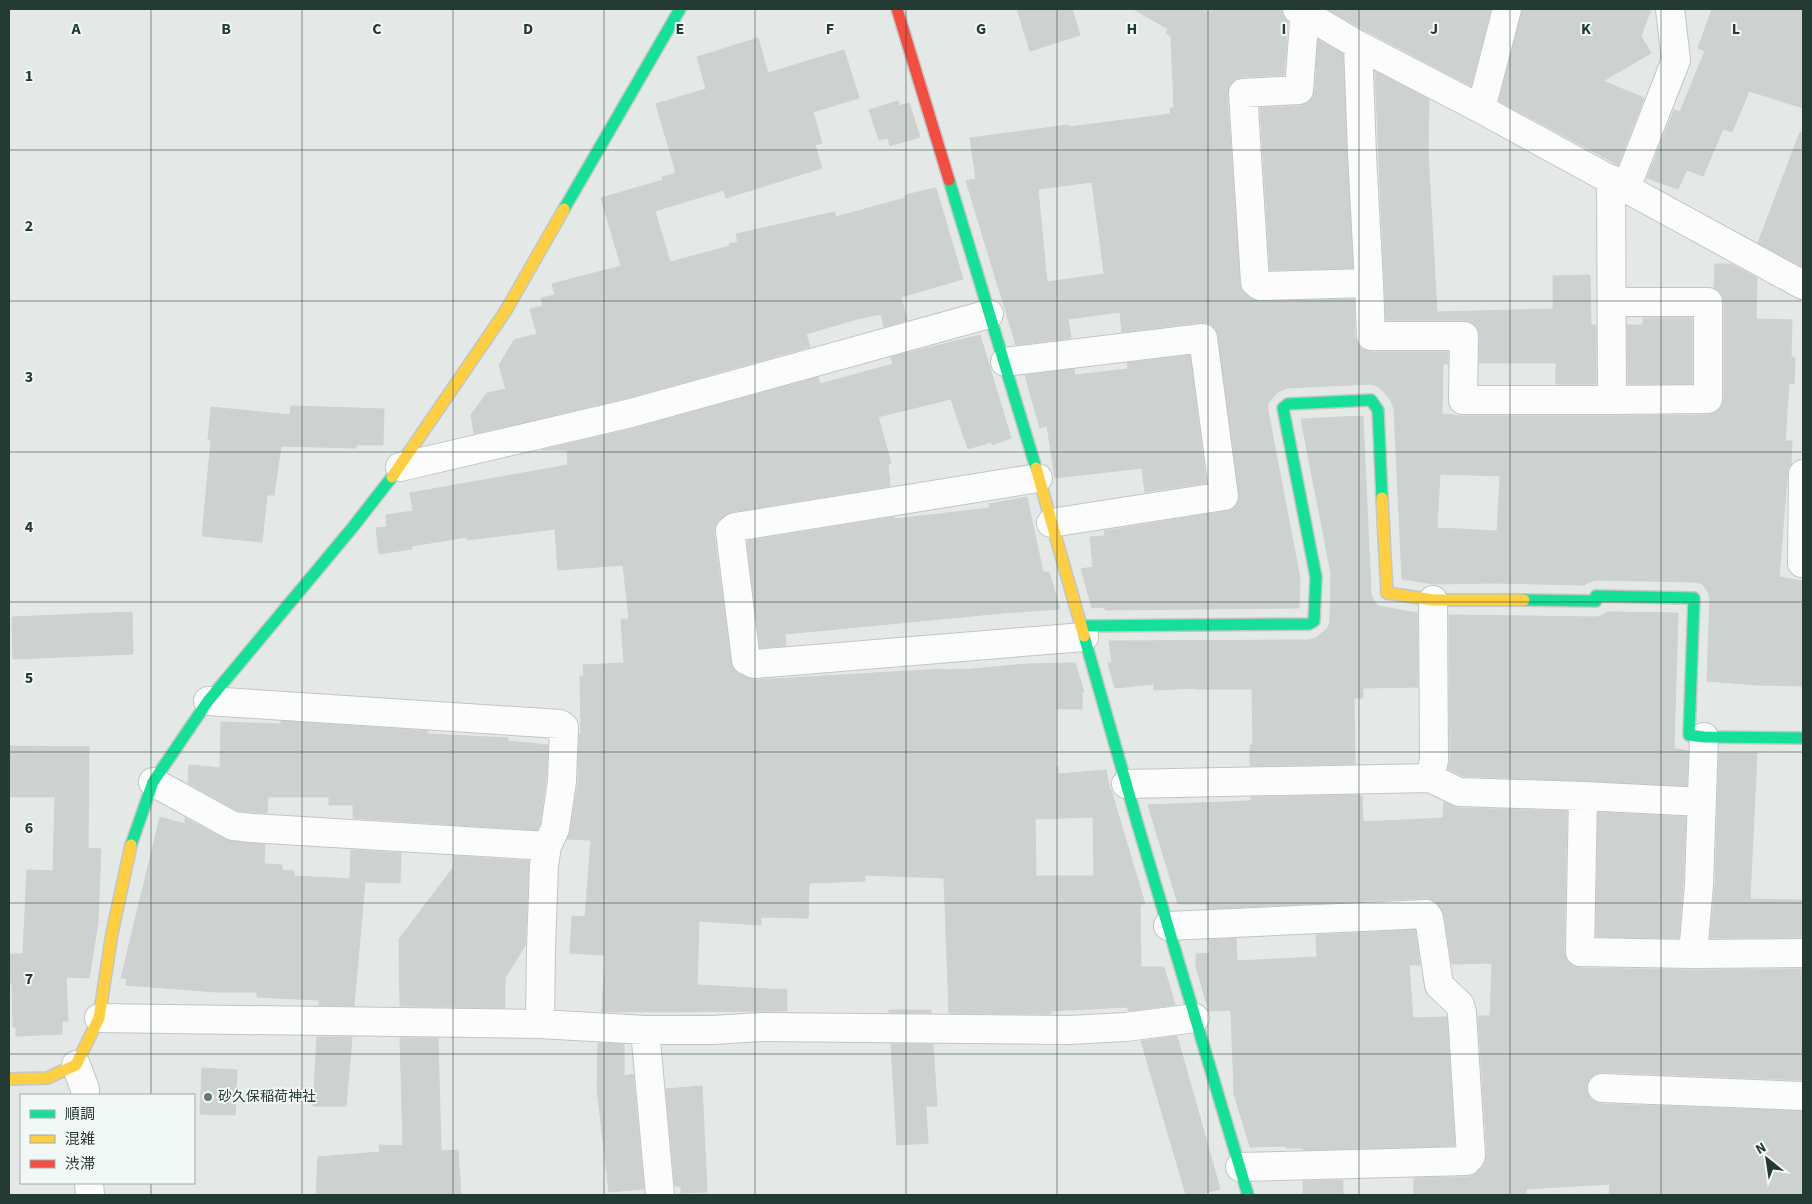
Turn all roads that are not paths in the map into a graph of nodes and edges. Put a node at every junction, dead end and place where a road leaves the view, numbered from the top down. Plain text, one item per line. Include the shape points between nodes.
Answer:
1 (680, 9) edge
2 (897, 9) edge
3 (1507, 9) edge
4 (1670, 9) edge
5 (1302, 10) edge
6 (1358, 45) junction
7 (1482, 109) junction
8 (1618, 184) junction
9 (1369, 282) junction
10 (1803, 285) edge
11 (1612, 302) junction
12 (989, 314) junction
13 (1005, 362) junction
14 (1612, 400) junction
15 (400, 467) junction
16 (1803, 474) edge
17 (1038, 478) junction
18 (1051, 523) junction
19 (1803, 563) edge
20 (1433, 600) junction
21 (1082, 631) junction
22 (208, 701) junction
23 (1704, 737) junction
24 (1803, 738) edge
25 (1430, 778) junction
26 (153, 782) junction
27 (1126, 784) junction
28 (1583, 796) junction
29 (1702, 802) junction
30 (546, 846) junction
31 (1168, 926) junction
32 (1803, 953) edge
33 (1693, 954) junction
34 (99, 1018) junction
35 (1195, 1018) junction
36 (540, 1024) junction
37 (645, 1030) junction
38 (76, 1066) junction
39 (9, 1079) edge
40 (1602, 1088) dead end
41 (85, 1094) edge
42 (1803, 1096) edge
43 (1240, 1167) junction
44 (660, 1195) edge
45 (1248, 1195) edge

1 - 15 street via 505,312
2 - 12 street
3 - 7 street
4 - 8 street via 1676,60
5 - 6 street
5 - 9 street via 1298,90 1243,93 1255,282 1260,286
6 - 7 street
6 - 9 street
7 - 8 street
8 - 10 street
8 - 11 street
9 - 14 street via 1371,336 1464,336 1463,400
11 - 14 street
11 - 14 street via 1708,302 1708,399
12 - 13 street
12 - 15 street via 631,413
13 - 17 street
13 - 18 street via 1203,338 1224,496
15 - 22 street
16 - 19 street
17 - 18 street
17 - 21 street via 735,527 730,531 746,660 754,664
18 - 21 street
20 - 21 street via 1387,593 1378,410 1371,400 1288,404 1283,408 1316,577 1314,621 1310,624
20 - 23 street via 1596,602 1596,596 1694,598 1689,735
20 - 25 street via 1434,760
21 - 27 street
22 - 26 street
22 - 30 street via 560,724 564,728 562,781 555,829
23 - 24 street
23 - 29 street
25 - 27 street
25 - 28 street via 1459,792
26 - 30 street via 233,826
26 - 34 street via 130,848
27 - 31 street
28 - 29 street
28 - 33 street via 1580,952
29 - 33 street
30 - 36 street via 540,948
31 - 35 street
31 - 43 street via 1426,914 1439,985 1460,1005 1470,1156 1467,1161
32 - 33 street
34 - 36 street
34 - 38 street
35 - 37 street via 1068,1030 761,1027
35 - 43 street
36 - 37 street
37 - 44 street
38 - 39 street via 47,1078
38 - 41 street
40 - 42 street
43 - 45 street

